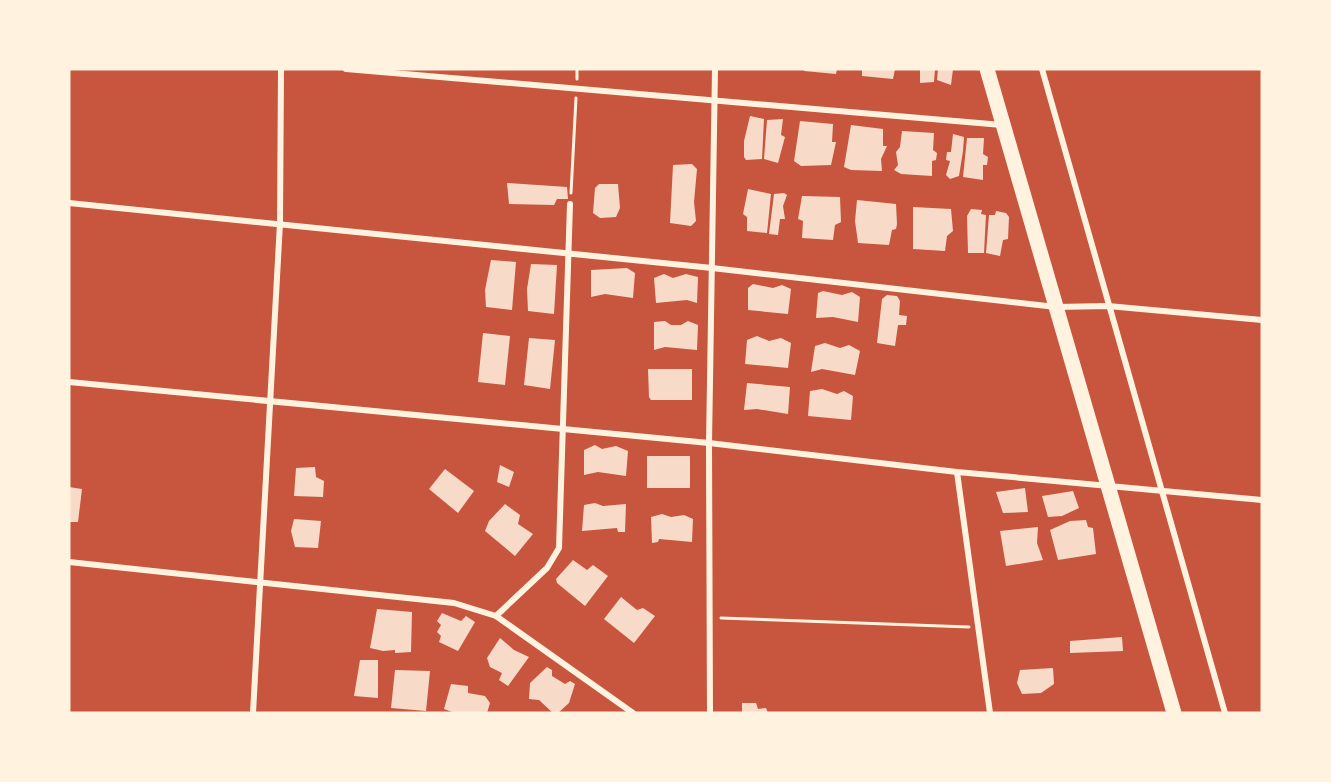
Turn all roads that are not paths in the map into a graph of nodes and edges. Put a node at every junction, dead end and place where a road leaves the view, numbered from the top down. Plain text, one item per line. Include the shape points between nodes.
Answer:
1 (281, 69) edge
2 (346, 69) edge
3 (715, 69) edge
4 (987, 69) edge
5 (1042, 69) edge
6 (714, 100) junction
7 (1003, 125) junction
8 (69, 203) edge
9 (570, 204) road end
10 (280, 223) junction
11 (569, 254) junction
12 (712, 268) junction
13 (1108, 306) junction
14 (1056, 307) junction
15 (1262, 320) edge
16 (69, 382) edge
17 (268, 401) junction
18 (564, 429) junction
19 (709, 443) junction
20 (957, 472) junction
21 (1106, 486) junction
22 (1160, 489) junction
23 (1262, 500) edge
24 (69, 562) edge
25 (261, 584) junction
26 (496, 616) junction
27 (253, 713) edge
28 (633, 713) edge
29 (710, 713) edge
30 (990, 713) edge
31 (1174, 713) edge
32 (1225, 713) edge

1 - 10 street
2 - 6 street
3 - 6 street
4 - 7 main road
5 - 13 street
6 - 7 street
6 - 12 street
7 - 14 main road
8 - 10 street
9 - 11 street
10 - 11 street
10 - 17 street
11 - 12 street
11 - 18 street
12 - 14 street
12 - 19 street
13 - 14 street
13 - 15 street
13 - 22 street
14 - 21 main road
16 - 17 street
17 - 18 street
17 - 25 street
18 - 19 street
18 - 26 street via 559,548 547,568
19 - 20 street
19 - 29 street
20 - 21 street
20 - 30 street
21 - 22 street
21 - 31 main road
22 - 23 street
22 - 32 street
24 - 25 street
25 - 26 street via 454,603
25 - 27 street
26 - 28 street

